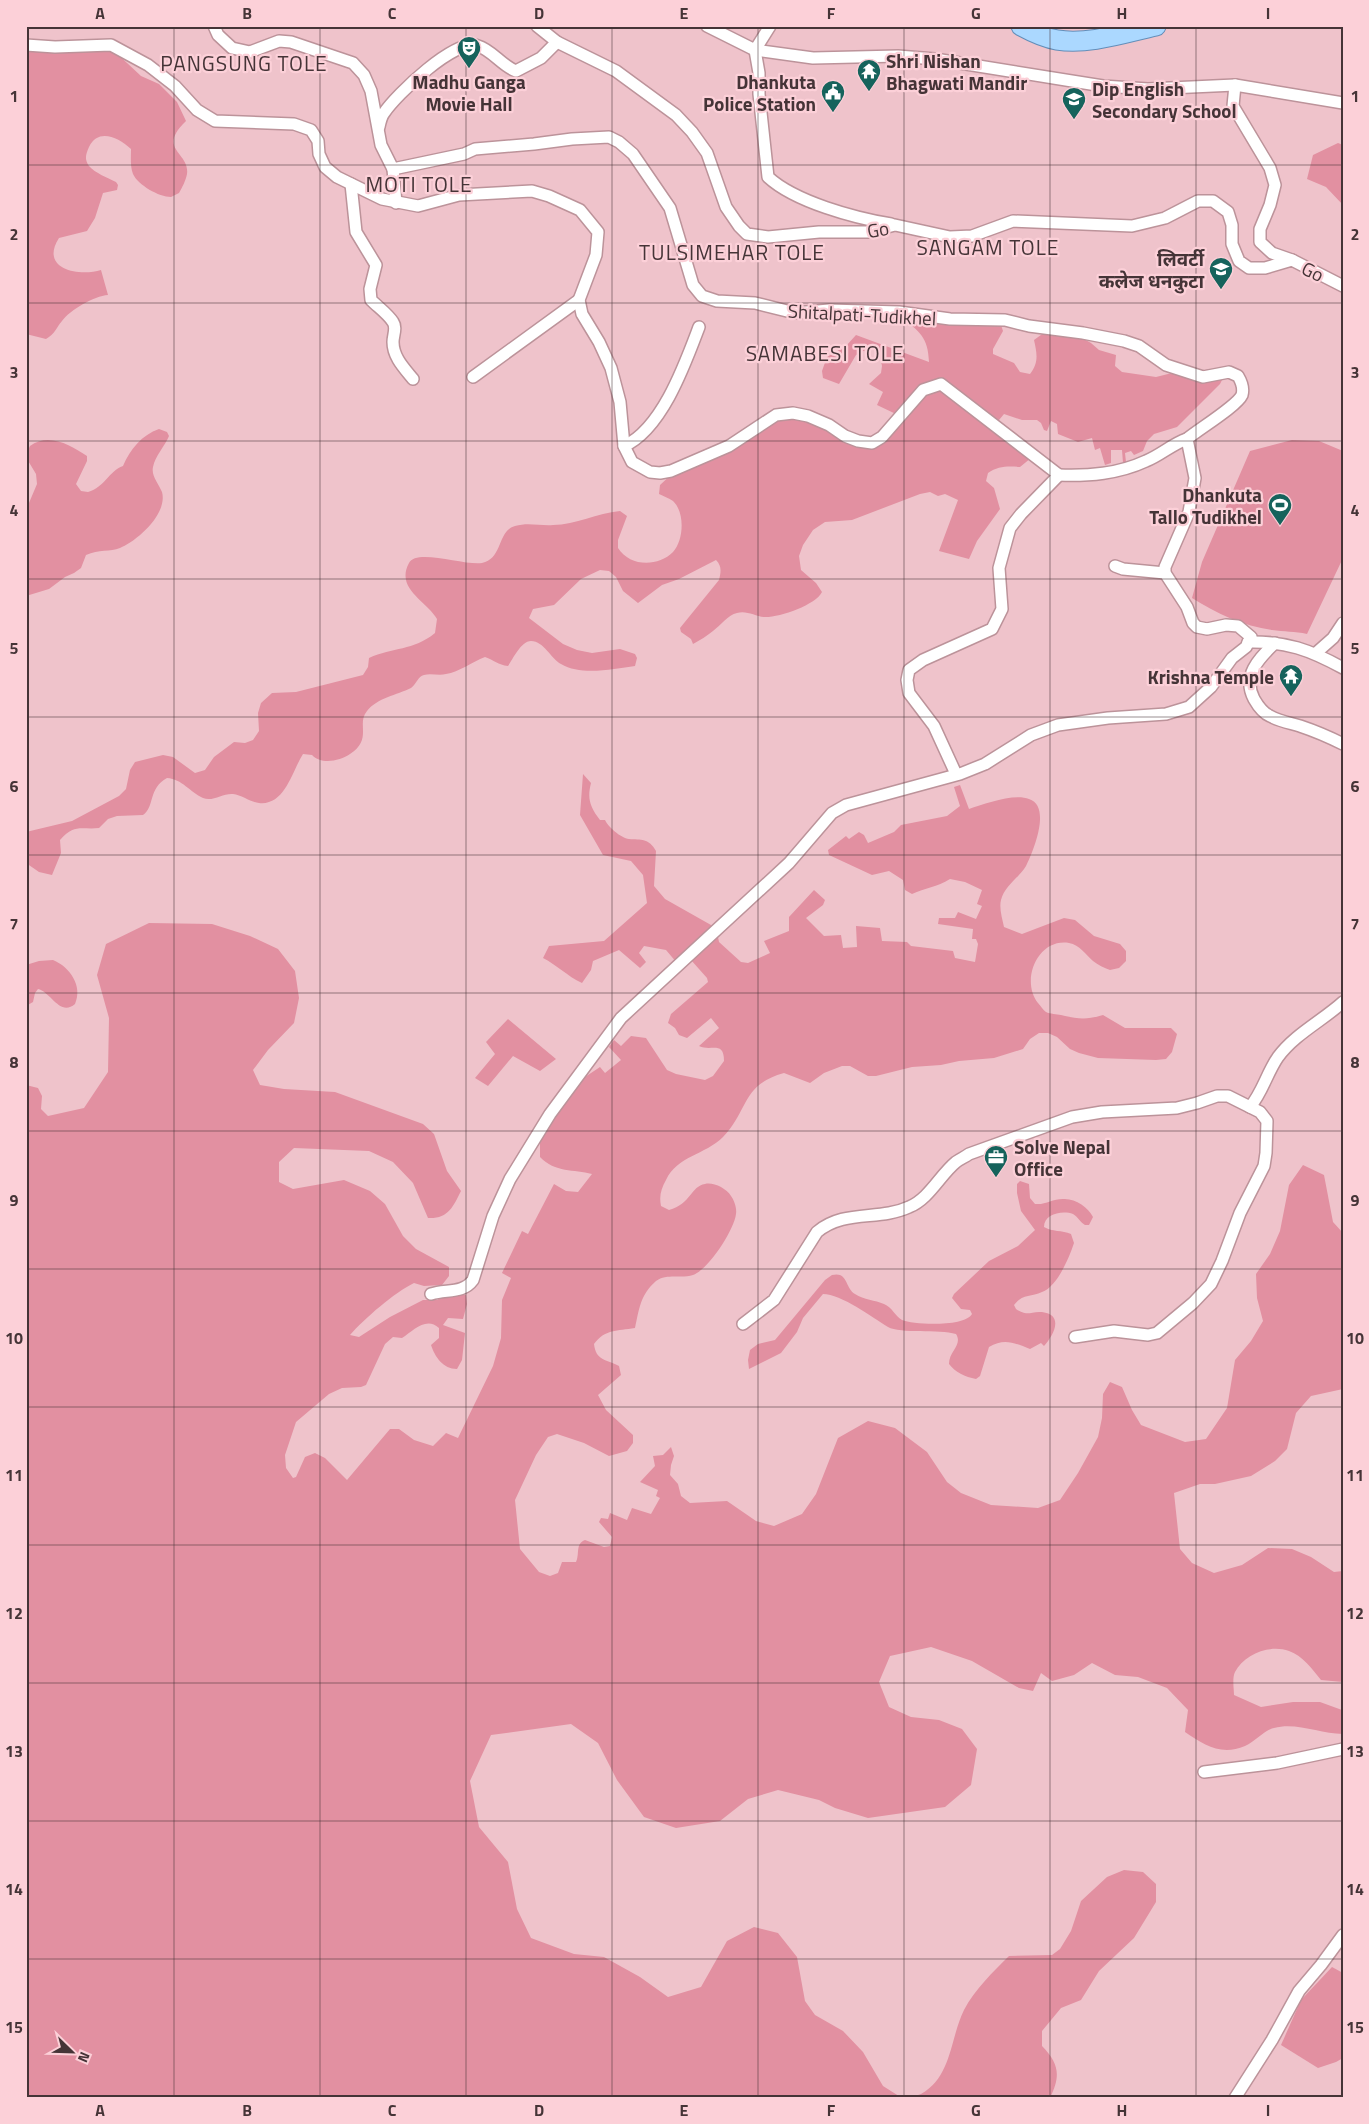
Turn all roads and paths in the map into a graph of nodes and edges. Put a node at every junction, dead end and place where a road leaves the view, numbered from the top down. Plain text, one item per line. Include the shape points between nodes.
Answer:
1 (214, 26) edge
2 (537, 26) edge
3 (707, 26) edge
4 (770, 26) edge
5 (1021, 26) edge
6 (1156, 26) edge
7 (557, 42) junction
8 (26, 45) edge
9 (755, 50) junction
10 (1235, 85) junction
11 (1343, 103) edge
12 (378, 128) junction
13 (393, 169) junction
14 (351, 184) junction
15 (396, 203) junction
16 (896, 225) junction
17 (1292, 260) junction
18 (1343, 286) edge
19 (579, 300) junction
20 (699, 327) dead end
21 (473, 377) dead end
22 (413, 379) dead end
23 (1187, 439) junction
24 (624, 446) junction
25 (1059, 474) junction
26 (1114, 566) dead end
27 (1165, 573) junction
28 (1343, 623) edge
29 (1275, 643) junction
30 (1247, 645) junction
31 (1316, 653) junction
32 (1343, 668) edge
33 (1343, 744) edge
34 (956, 774) junction
35 (1343, 1002) edge
36 (1250, 1108) junction
37 (431, 1294) dead end
38 (743, 1324) dead end
39 (1075, 1337) dead end
40 (1343, 1748) edge
41 (1204, 1772) dead end
42 (1343, 1935) edge
43 (1235, 2098) edge

1 - 12 street via 218,35 232,48 250,52 279,41 292,42 353,63 364,75 371,91
2 - 7 street, Go
3 - 9 street
4 - 9 street
5 - 6 main road via 1057,40 1078,41
7 - 12 street via 541,58 516,71 479,46 459,48 423,73 395,99 382,114
7 - 16 street, Go via 616,71 676,115 707,153 726,207 747,234 768,237 868,232
8 - 14 street via 110,45 148,66 175,86 197,110 215,121 294,124 311,130 318,140 319,154 325,167
9 - 10 street via 813,58 898,56 934,59 1103,86 1148,89
9 - 16 street via 768,177 779,188 804,198 864,219
10 - 11 street
10 - 17 street via 1233,106 1270,168 1275,185 1260,229 1260,242 1272,253
12 - 13 street
13 - 15 street
13 - 23 street, Shitalpati-Tudikhel via 475,149 609,138 633,154 670,208 693,285 702,296 717,301 755,303 795,313 830,310 899,312 950,319 1005,320 1124,341 1139,346 1166,364 1203,376 1229,372 1238,376 1242,395
14 - 15 street via 382,200
14 - 22 street via 356,232 376,265 370,289 371,300 394,322 396,355
15 - 19 street via 418,206 459,195 532,192 580,210 598,232 596,255
16 - 17 street, Go via 950,237 972,236 1013,221 1132,226 1165,218 1198,201 1213,201 1228,212 1232,244 1239,261 1249,268 1265,268
17 - 18 street, Go
19 - 21 street
19 - 24 street via 582,314 612,368 620,402
20 - 24 street via 667,400 649,426 634,442
23 - 25 street via 1124,470 1088,476
23 - 27 street via 1195,478 1189,512 1168,557
24 - 25 street via 632,462 650,472 671,471 729,446 776,415 793,413 808,416 858,441 872,443 882,437 923,390 941,384
25 - 34 street via 1010,528 999,568 1002,609 992,629 923,660 909,670 909,693 934,726
26 - 27 street
27 - 30 street via 1187,607 1193,624 1207,628 1238,626 1251,637
28 - 31 street via 1333,638
29 - 30 street
29 - 31 street
29 - 33 street via 1258,661 1249,678 1258,706 1270,716 1322,733
30 - 34 street via 1232,658 1212,687 1189,707 1166,714 1058,725 1031,735 984,764
31 - 32 street
34 - 37 street via 846,806 832,814 789,863 622,1018 550,1114 510,1179 493,1216 474,1280 466,1288
35 - 36 street via 1307,1028 1280,1056
36 - 38 street via 1228,1096 1216,1096 1177,1108 1102,1112 1079,1116 969,1154 956,1162 909,1208 841,1219 825,1225 817,1232 774,1300
36 - 39 street via 1260,1112 1266,1121 1264,1166 1240,1213 1211,1284 1157,1333 1114,1331
40 - 41 street via 1277,1763
42 - 43 street via 1299,1990

